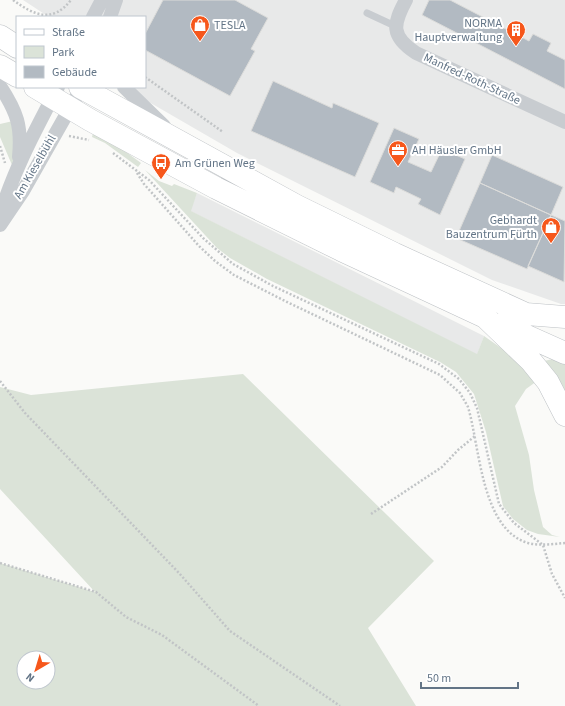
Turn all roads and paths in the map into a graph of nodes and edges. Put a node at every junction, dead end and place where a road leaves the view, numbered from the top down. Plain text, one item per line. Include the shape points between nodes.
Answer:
1 (14, 0) edge
2 (71, 0) edge
3 (102, 0) edge
4 (116, 0) edge
5 (406, 0) edge
6 (367, 14) dead end
7 (43, 16) edge
8 (48, 16) edge
9 (94, 16) edge
10 (110, 16) edge
11 (395, 26) junction
12 (0, 36) edge
13 (16, 46) edge
14 (0, 66) edge
15 (16, 75) edge
16 (146, 78) edge
17 (0, 86) edge
18 (78, 88) edge
19 (83, 88) edge
20 (125, 88) edge
21 (54, 95) edge
22 (565, 122) edge
23 (223, 132) dead end
24 (65, 135) dead end
25 (95, 142) dead end
26 (184, 144) junction
27 (108, 149) dead end
28 (19, 166) junction
29 (137, 172) junction
30 (0, 216) edge
31 (0, 225) edge
32 (526, 314) junction
33 (485, 317) junction
34 (565, 317) edge
35 (565, 332) edge
36 (565, 353) edge
37 (0, 381) edge
38 (565, 415) edge
39 (475, 436) junction
40 (371, 514) dead end
41 (565, 543) edge
42 (543, 545) junction
43 (0, 563) edge
44 (565, 598) edge
45 (259, 706) edge
46 (340, 706) edge

1 - 7 path via 28,10
2 - 8 path
3 - 9 street
4 - 10 street
5 - 11 street
6 - 11 lane
11 - 22 street, Manfred-Roth-Straße via 398,37 405,46 416,53
12 - 13 main road
14 - 15 main road
16 - 23 path
17 - 28 street via 16,112 20,132
18 - 21 street
19 - 26 main road
20 - 26 street
21 - 28 street, Am Kieselbühl
21 - 31 street, Am Kieselbühl via 23,191
21 - 33 main road via 216,188
24 - 25 path
26 - 32 main road via 297,206
27 - 29 path
28 - 30 street, Am Kieselbühl
29 - 39 path via 144,184 199,246 234,274 446,379 460,393 468,407
29 - 42 path via 149,180 204,238 233,264 273,286 439,364 459,379 477,408 500,504 514,523
32 - 34 main road
32 - 35 main road
33 - 36 main road
33 - 38 main road via 531,361 548,382
37 - 46 path via 24,413 179,573 230,630
39 - 40 path via 442,467
39 - 42 path via 488,499 494,514 503,526 517,537 528,543
41 - 42 path
42 - 44 path via 552,574
43 - 45 path via 96,592 126,617 162,635

